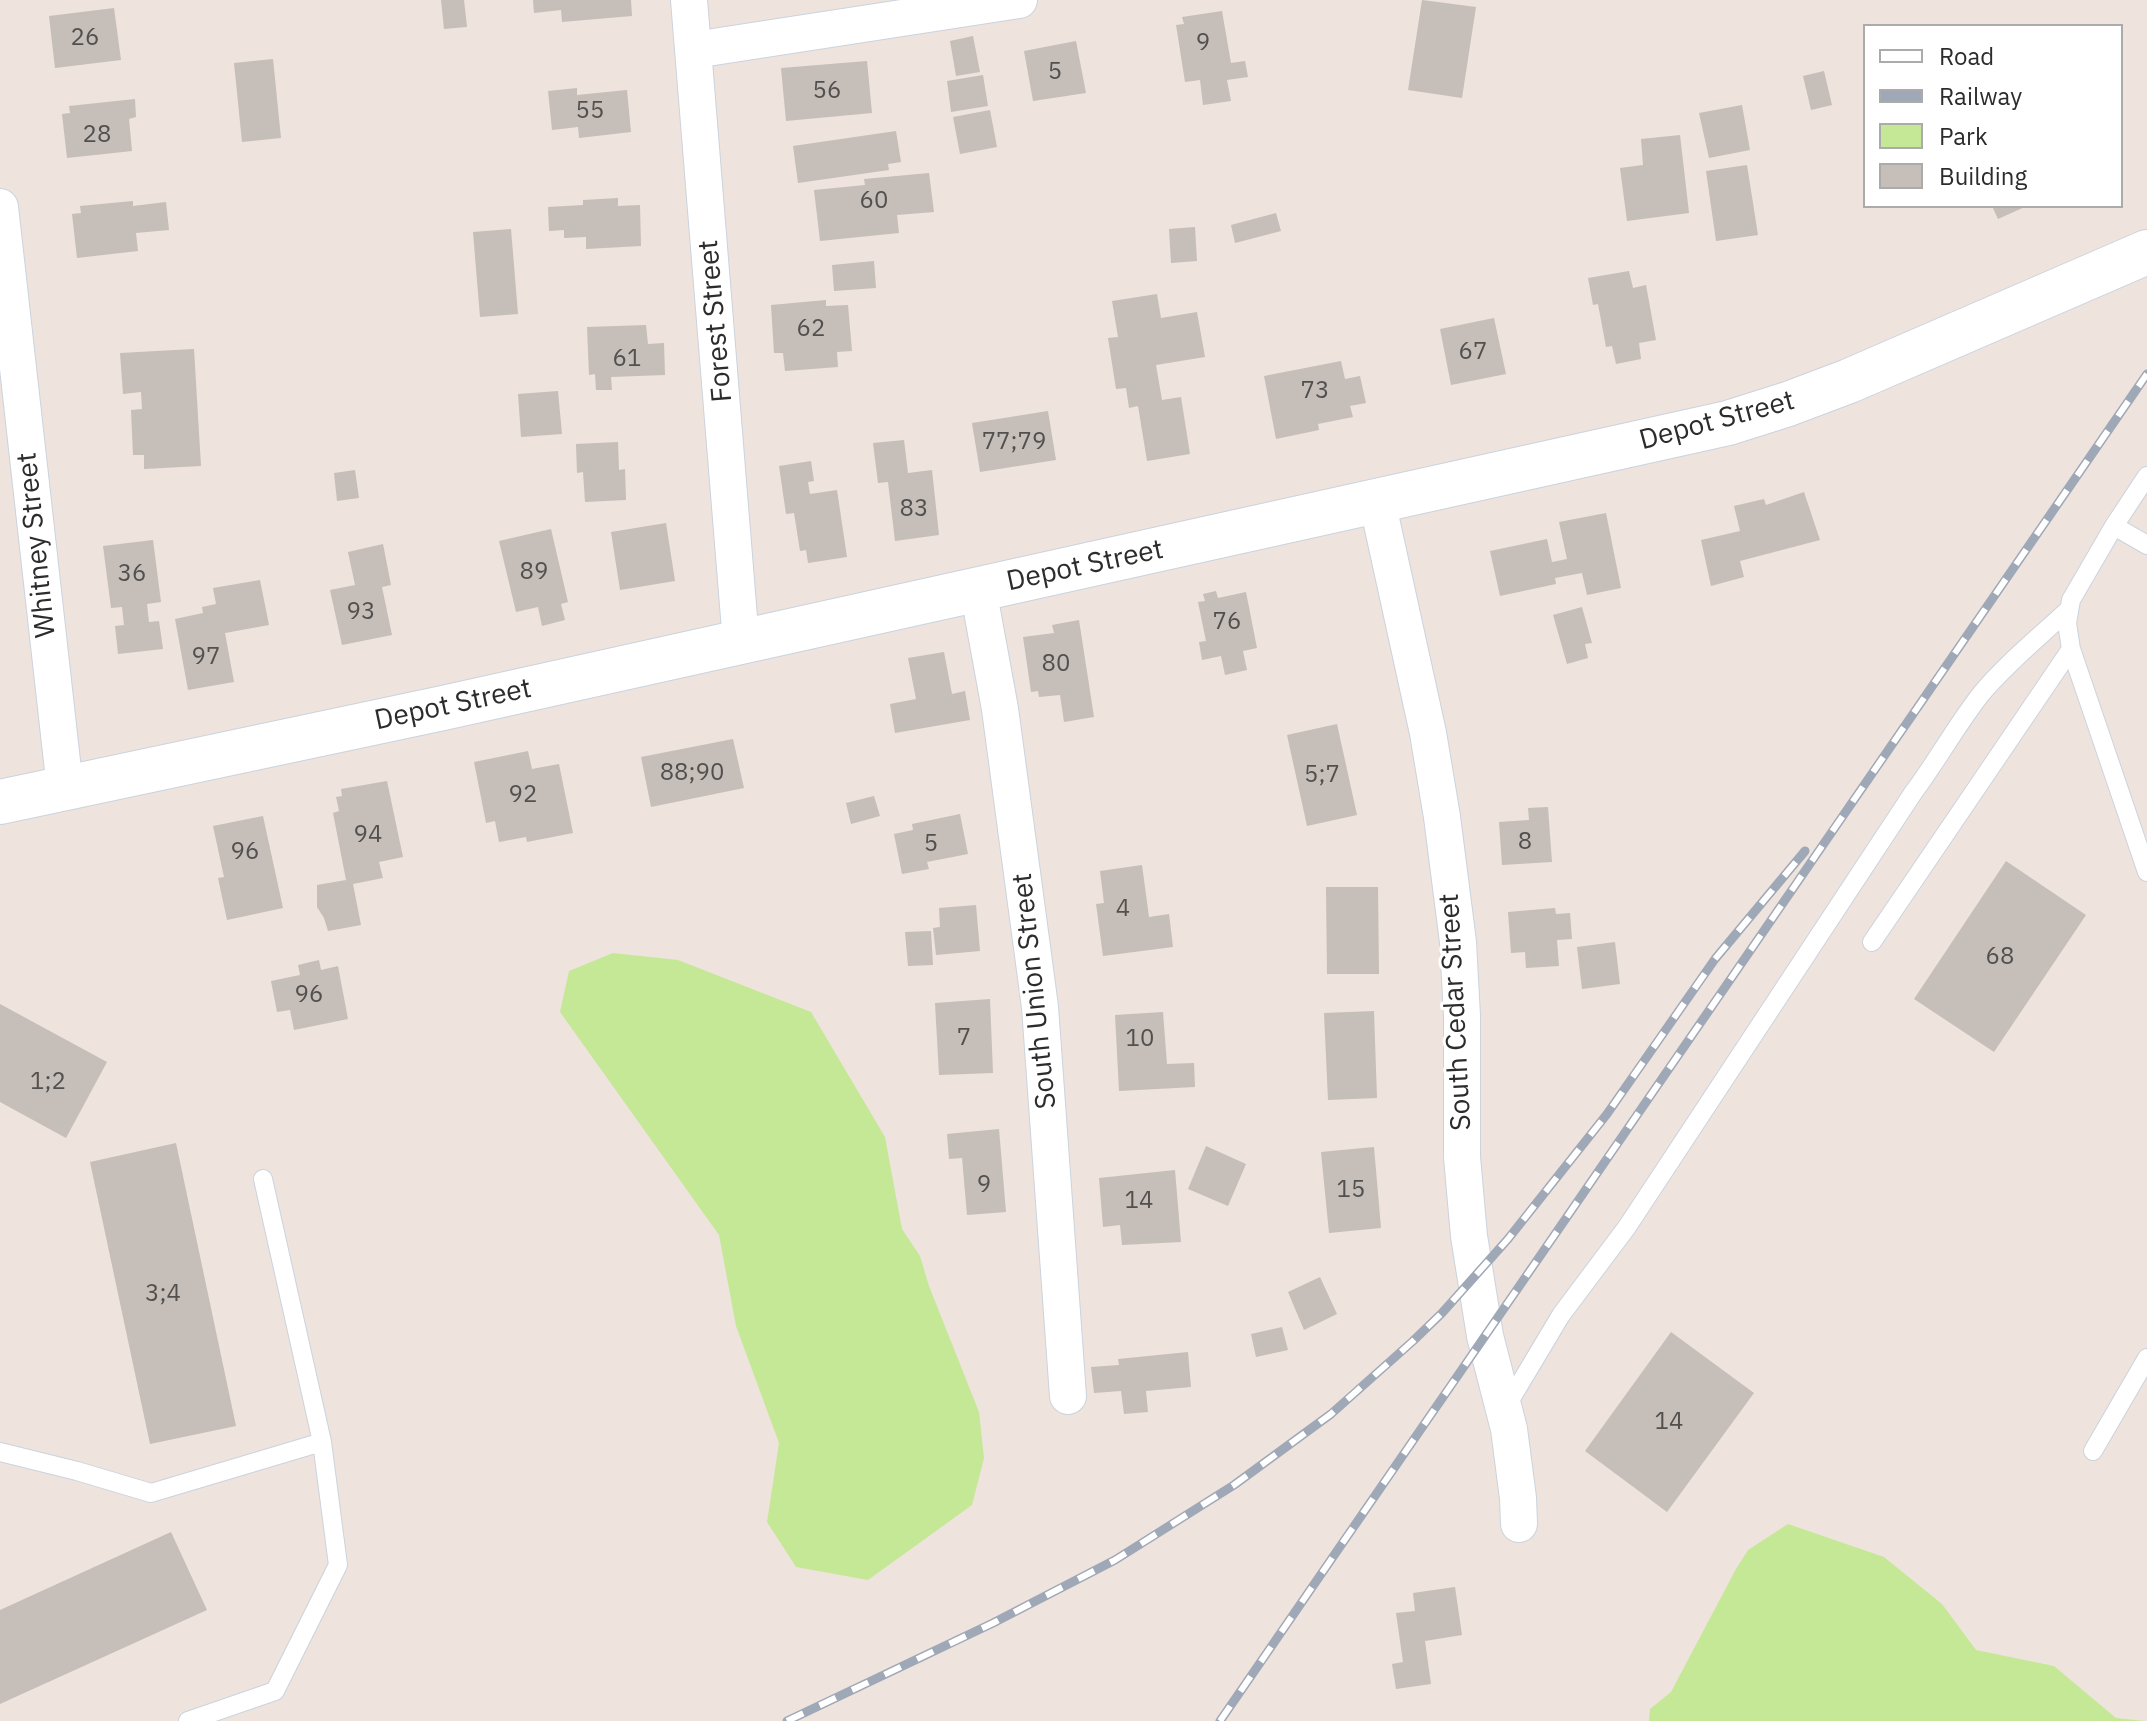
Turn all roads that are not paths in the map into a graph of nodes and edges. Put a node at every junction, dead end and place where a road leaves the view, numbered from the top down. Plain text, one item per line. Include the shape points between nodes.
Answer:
1 (689, 0) edge
2 (1019, 0) edge
3 (694, 50) junction
4 (0, 207) edge
5 (2147, 252) edge
6 (2147, 476) edge
7 (1377, 501) junction
8 (2114, 526) junction
9 (2147, 545) edge
10 (978, 589) junction
11 (2067, 611) junction
12 (741, 642) junction
13 (2071, 649) junction
14 (65, 788) junction
15 (0, 802) edge
16 (2147, 872) edge
17 (1872, 942) dead end
18 (263, 1179) dead end
19 (2147, 1358) edge
20 (1068, 1396) dead end
21 (1505, 1408) junction
22 (322, 1442) junction
23 (2093, 1451) dead end
24 (0, 1452) edge
25 (1519, 1524) dead end
26 (188, 1721) edge

1 - 3 street, Forest Street
2 - 3 street
3 - 12 street, Forest Street
4 - 14 street, Whitney Street
5 - 7 main road, Depot Street via 1849,381 1758,414
6 - 8 lane
7 - 10 main road, Depot Street
7 - 21 street, South Cedar Street via 1442,817 1459,954 1462,1157 1469,1236 1483,1325
8 - 9 lane
8 - 11 lane
10 - 12 main road, Depot Street
10 - 20 street, South Union Street via 1000,709 1040,1007
11 - 13 lane
11 - 21 lane via 2005,668 1958,727 1627,1227 1561,1315
12 - 14 main road, Depot Street
13 - 16 lane
13 - 17 lane
14 - 15 main road, Depot Street
18 - 22 lane
19 - 23 lane
21 - 25 street, South Cedar Street
22 - 24 lane via 151,1493
22 - 26 lane via 338,1565 275,1691

